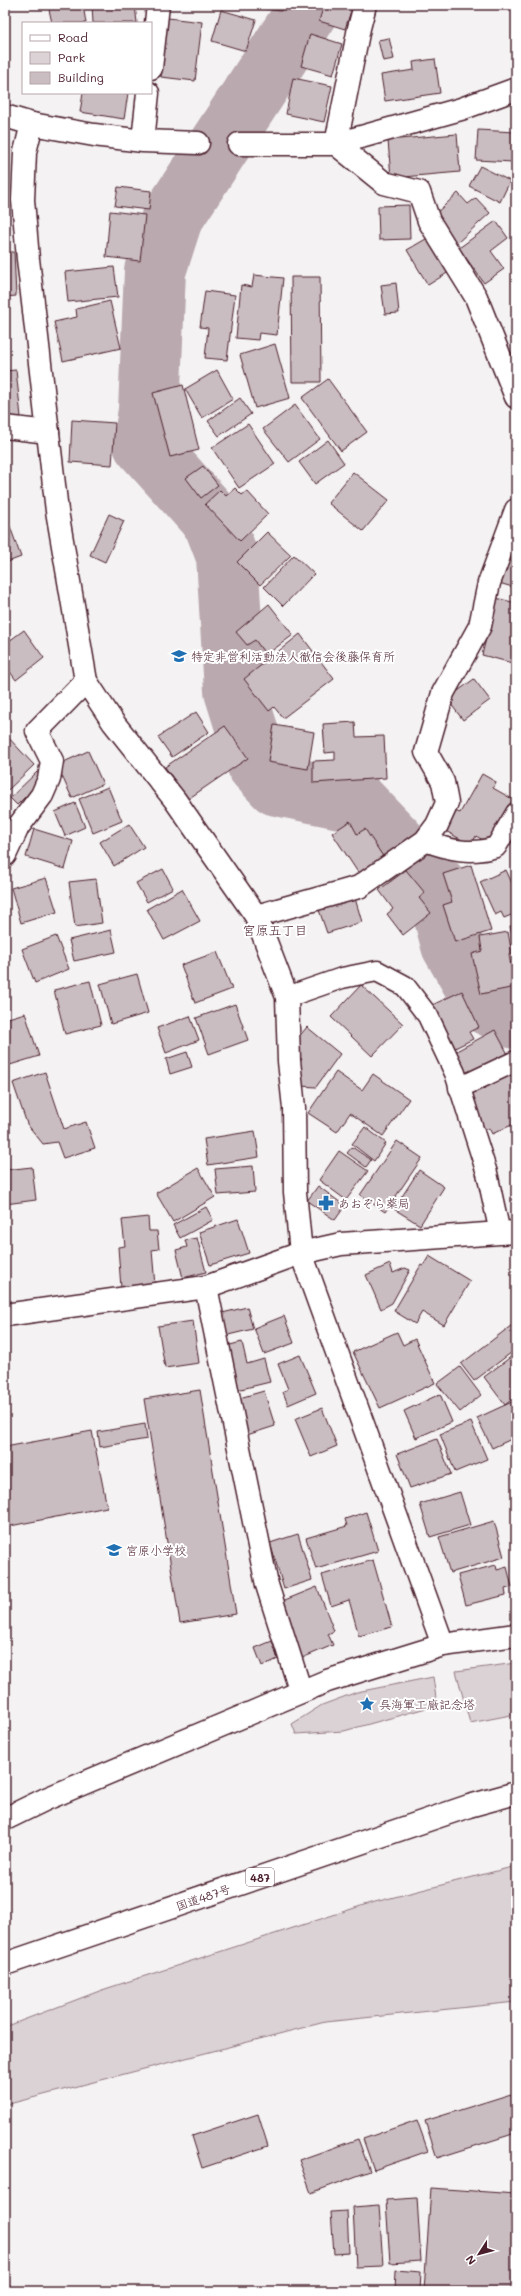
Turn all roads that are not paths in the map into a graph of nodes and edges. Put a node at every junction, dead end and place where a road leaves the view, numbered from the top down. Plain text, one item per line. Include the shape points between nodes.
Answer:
1 (158, 5) edge
2 (365, 5) edge
3 (152, 59) edge
4 (516, 89) edge
5 (148, 94) edge
6 (5, 116) edge
7 (32, 124) junction
8 (143, 141) junction
9 (198, 143) dead end
10 (239, 144) dead end
11 (336, 144) junction
12 (516, 397) edge
13 (5, 427) edge
14 (48, 432) junction
15 (516, 510) edge
16 (86, 680) junction
17 (516, 813) edge
18 (412, 849) junction
19 (5, 855) edge
20 (256, 916) junction
21 (287, 997) junction
22 (516, 1061) edge
23 (460, 1088) junction
24 (508, 1233) edge
25 (301, 1253) junction
26 (206, 1287) junction
27 (5, 1315) edge
28 (516, 1635) edge
29 (443, 1645) junction
30 (301, 1692) junction
31 (516, 1793) edge
32 (5, 1819) edge
33 (5, 1964) edge

1 - 3 main road
2 - 11 main road via 358,28
4 - 11 main road via 462,109
5 - 8 main road
6 - 7 main road
7 - 8 main road
7 - 14 main road via 25,152 23,200
8 - 9 main road
10 - 11 main road
11 - 12 main road via 384,183 419,192 429,220 476,297
13 - 14 main road
14 - 16 main road via 56,510
15 - 18 main road via 489,583 480,626 443,693 426,752 443,782 447,803 438,825
16 - 19 main road via 37,731 52,761 49,780 42,795 18,827
16 - 20 main road via 113,722 175,800
17 - 18 lane via 496,847 480,852
18 - 20 main road via 359,886
20 - 21 main road
21 - 23 lane via 342,978 377,971 405,986 428,1016
21 - 25 main road via 289,1061 294,1108 294,1192
22 - 23 lane
23 - 24 lane
24 - 25 main road via 341,1244
25 - 26 main road
25 - 29 main road
26 - 27 main road
26 - 30 main road via 267,1585
28 - 29 main road
29 - 30 main road via 327,1681
30 - 32 main road via 46,1799
31 - 33 main road, 国道487号 / 487 via 469,1806

